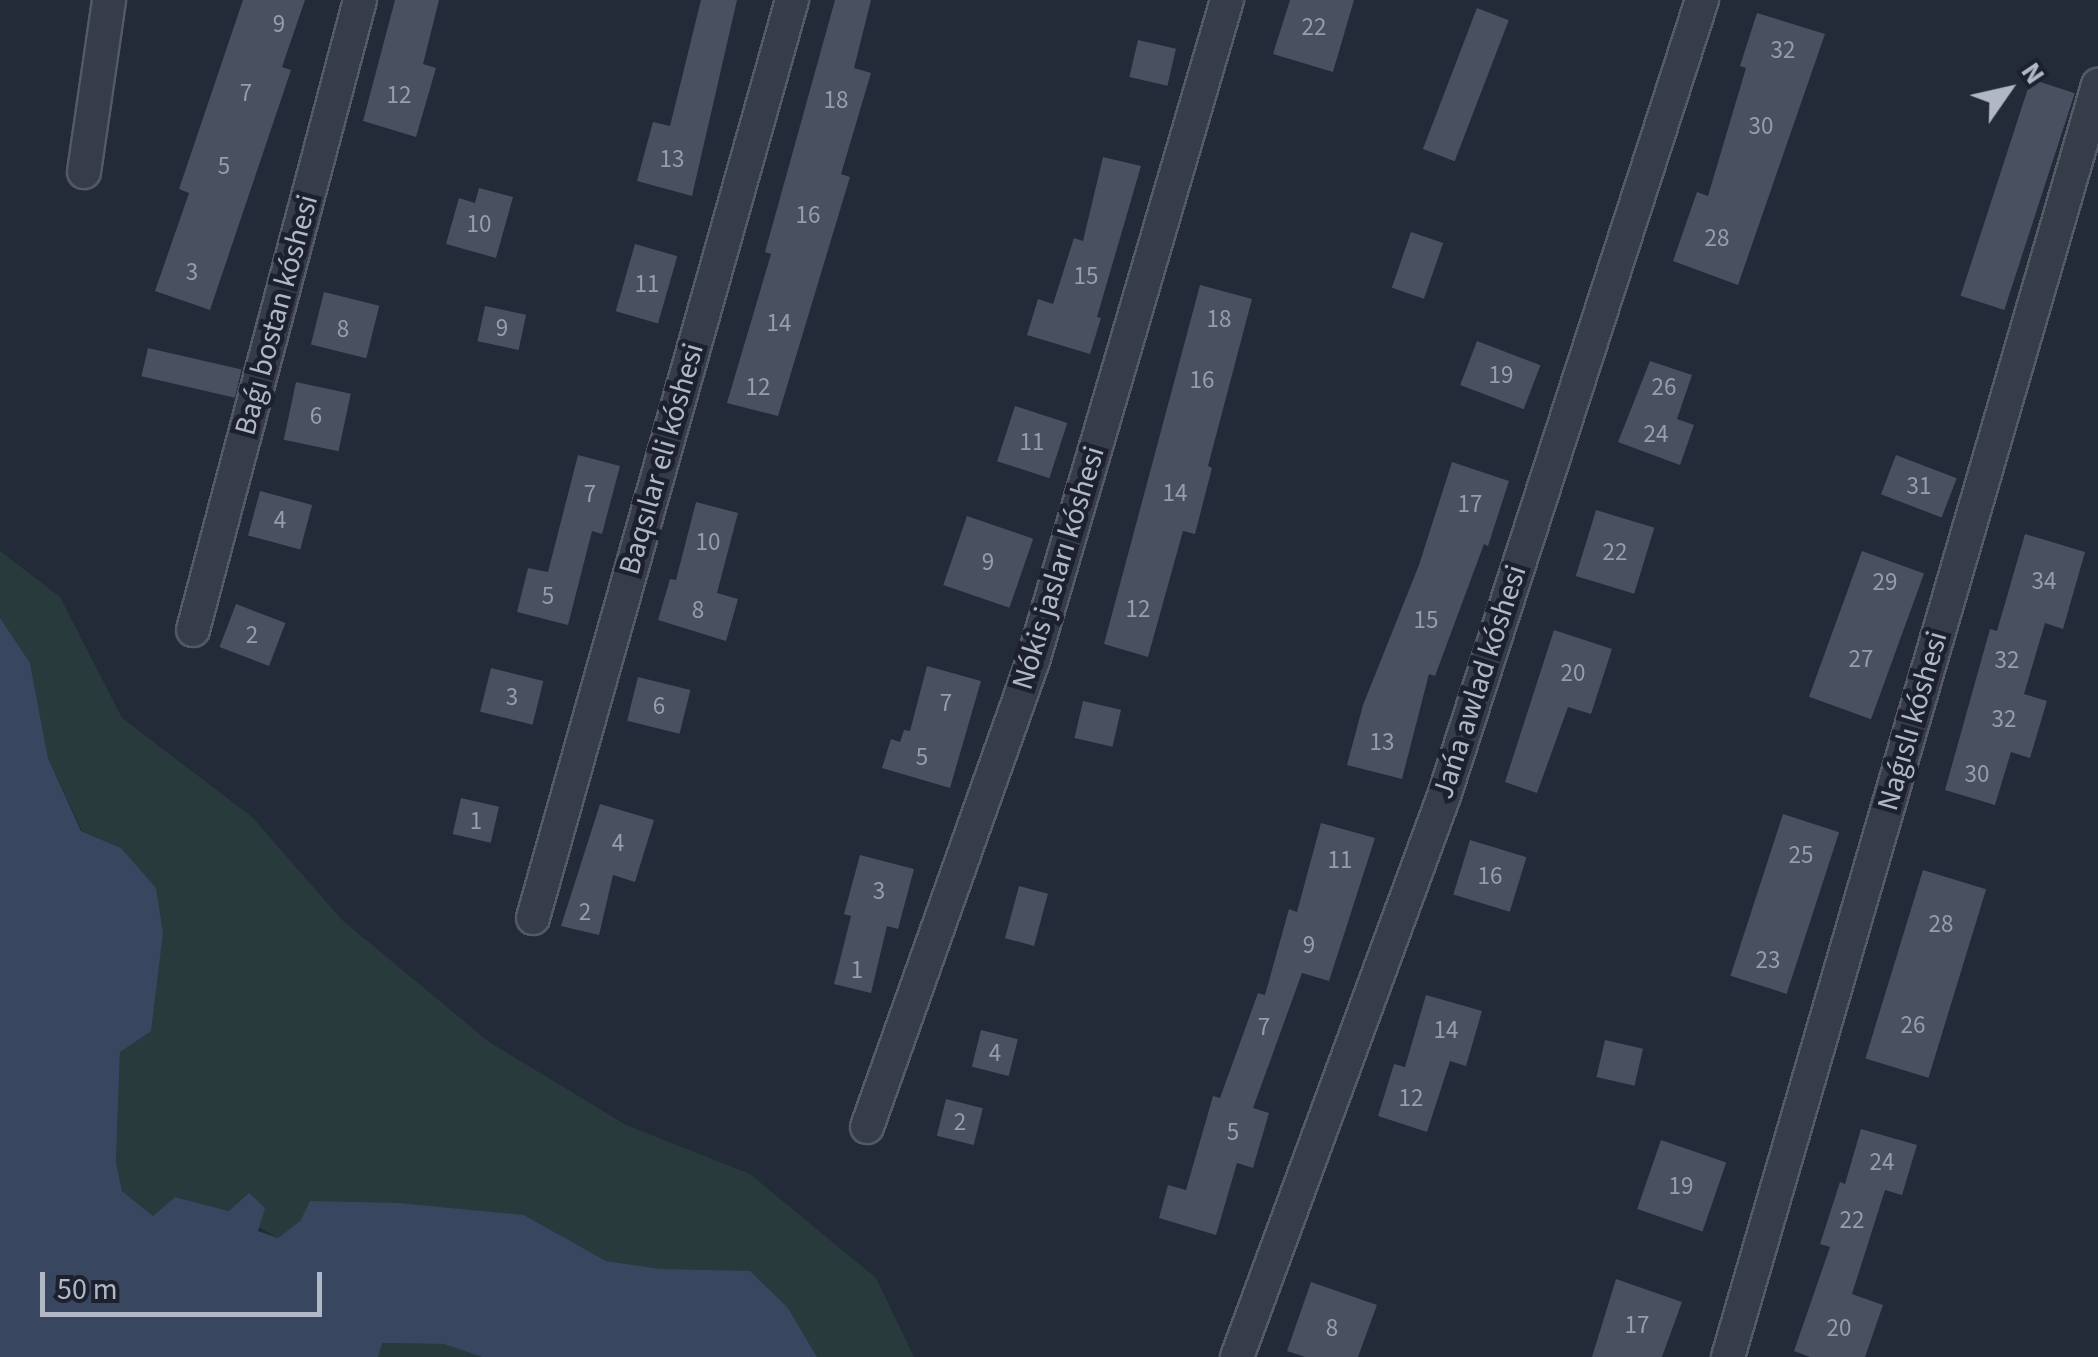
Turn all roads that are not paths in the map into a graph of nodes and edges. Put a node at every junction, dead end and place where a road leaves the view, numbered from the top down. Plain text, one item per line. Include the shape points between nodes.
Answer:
1 (108, 0) edge
2 (360, 0) edge
3 (792, 0) edge
4 (1228, 0) edge
5 (1702, 0) edge
6 (2098, 86) edge
7 (84, 172) dead end
8 (193, 630) dead end
9 (533, 918) dead end
10 (867, 1128) dead end
11 (1238, 1357) edge
12 (1728, 1357) edge

1 - 7 street
2 - 8 street, Baǵı bostan kóshesi
3 - 9 street, Baqsılar eli kóshesi
4 - 10 street, Nókis jasları kóshesi via 1033,661
5 - 11 street, Jańa awlad kóshesi via 1444,796
6 - 12 street, Naǵıslı kóshesi

